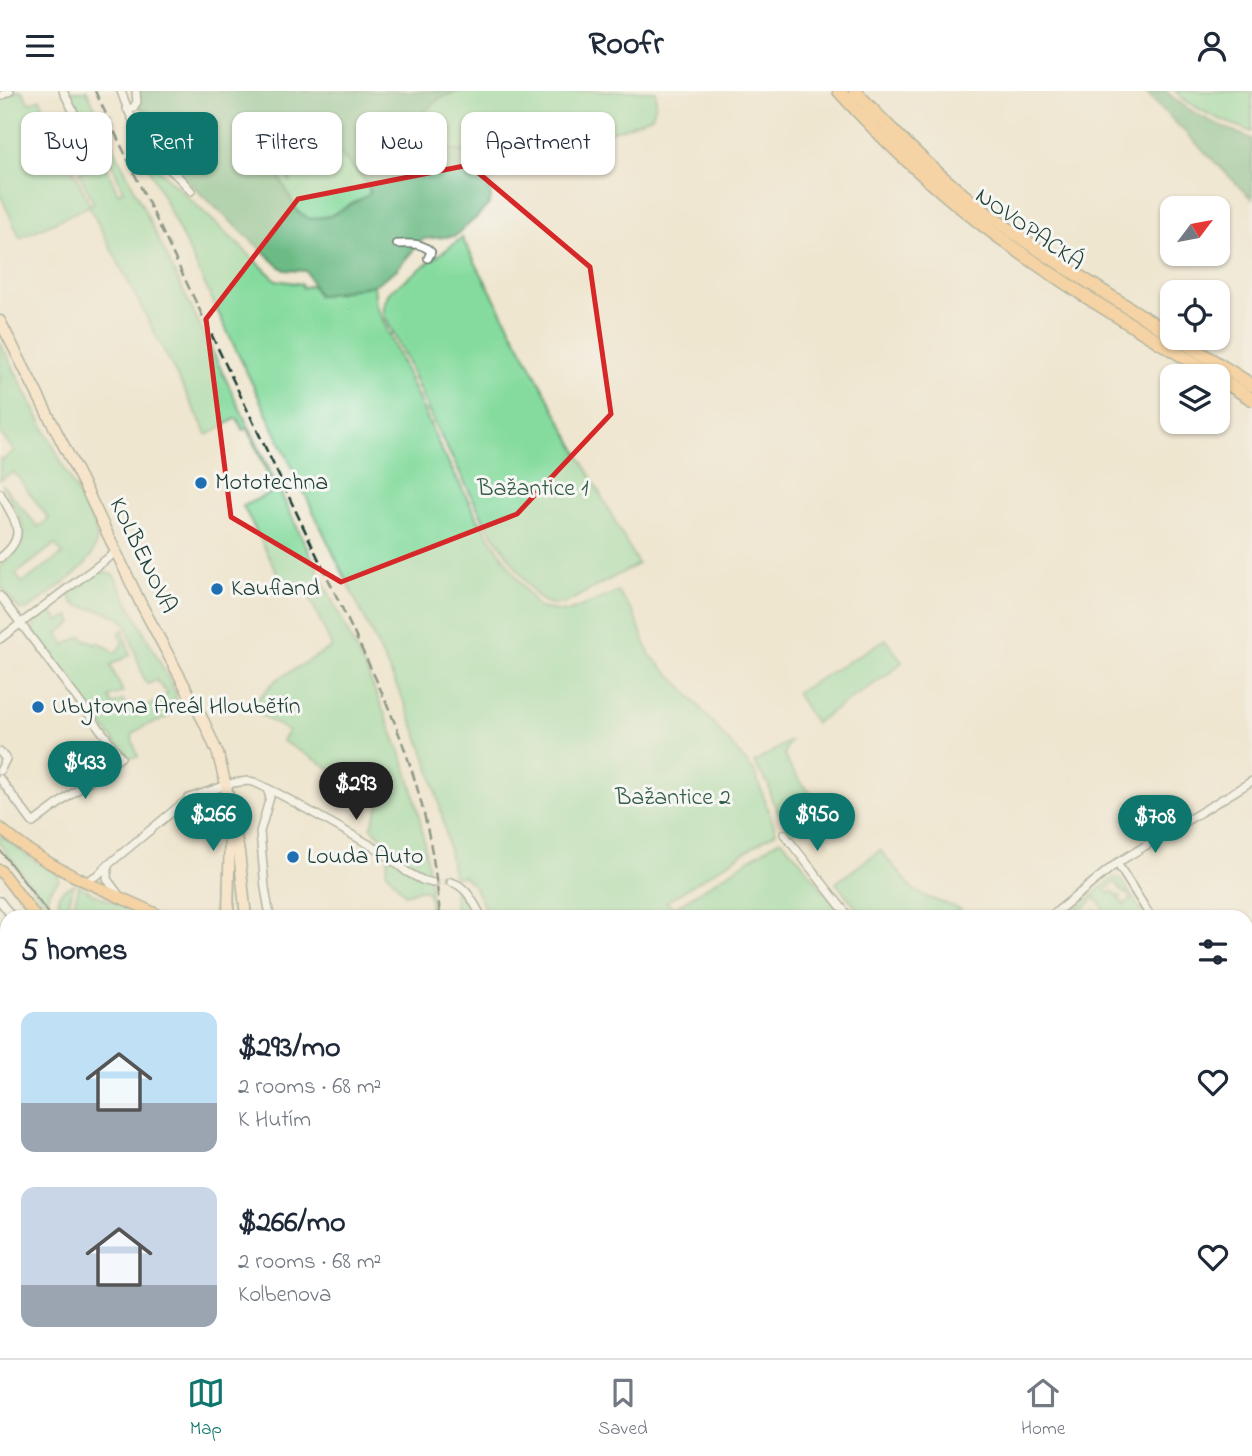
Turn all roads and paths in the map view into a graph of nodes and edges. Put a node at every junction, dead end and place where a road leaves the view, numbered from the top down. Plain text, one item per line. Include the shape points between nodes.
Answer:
1 (10, 91) edge
2 (63, 91) edge
3 (121, 91) edge
4 (136, 91) edge
5 (839, 91) edge
6 (855, 91) edge
7 (0, 96) edge
8 (127, 109) junction
9 (74, 112) edge
10 (191, 191) dead end
11 (397, 244) dead end
12 (428, 258) dead end
13 (0, 321) edge
14 (1160, 328) edge
15 (1196, 350) edge
16 (1196, 364) edge
17 (1230, 385) edge
18 (1252, 385) edge
19 (1252, 399) edge
20 (0, 493) edge
21 (116, 552) junction
22 (0, 558) edge
23 (0, 596) edge
24 (21, 623) junction
25 (0, 639) edge
26 (0, 752) edge
27 (0, 771) edge
28 (0, 779) edge
29 (1252, 781) edge
30 (226, 786) junction
31 (267, 788) junction
32 (205, 793) junction
33 (230, 814) junction
34 (0, 828) edge
35 (784, 834) dead end
36 (1117, 863) junction
37 (109, 864) junction
38 (4, 875) edge
39 (85, 882) junction
40 (451, 882) dead end
41 (433, 883) tunnel mouth
42 (121, 898) junction
43 (31, 910) edge
44 (148, 910) edge
45 (229, 910) edge
46 (245, 910) edge
47 (269, 910) edge
48 (478, 910) edge
49 (844, 910) edge
50 (1059, 910) edge
51 (1147, 910) edge

1 - 7 street
2 - 9 street
3 - 8 street
4 - 8 street via 137,102
5 - 16 highway, NOVOPACKÁ via 903,157 984,226
6 - 14 highway, NOVOPACKÁ via 909,147 990,216
8 - 10 street via 153,153
11 - 12 street via 425,247 431,252
13 - 21 main road, KOLBENOVA
15 - 18 highway
17 - 19 highway, NOVOPACKÁ
20 - 22 street via 18,533
21 - 24 street
21 - 30 main road, KOLBENOVA via 204,722
23 - 24 street
24 - 25 street
24 - 28 street via 121,757 33,823
26 - 27 street via 6,759
29 - 36 street
30 - 31 street via 254,782
30 - 32 street
30 - 33 main road, KOLBENOVA
31 - 41 street
31 - 47 street via 270,797 260,832
32 - 33 street
32 - 37 street via 189,798
33 - 45 main road
33 - 46 main road
34 - 39 main road via 29,851
35 - 49 street
36 - 50 street
36 - 51 street
37 - 39 street
37 - 42 street via 107,879
38 - 43 main road
39 - 42 main road
40 - 48 street via 466,890
42 - 44 main road

